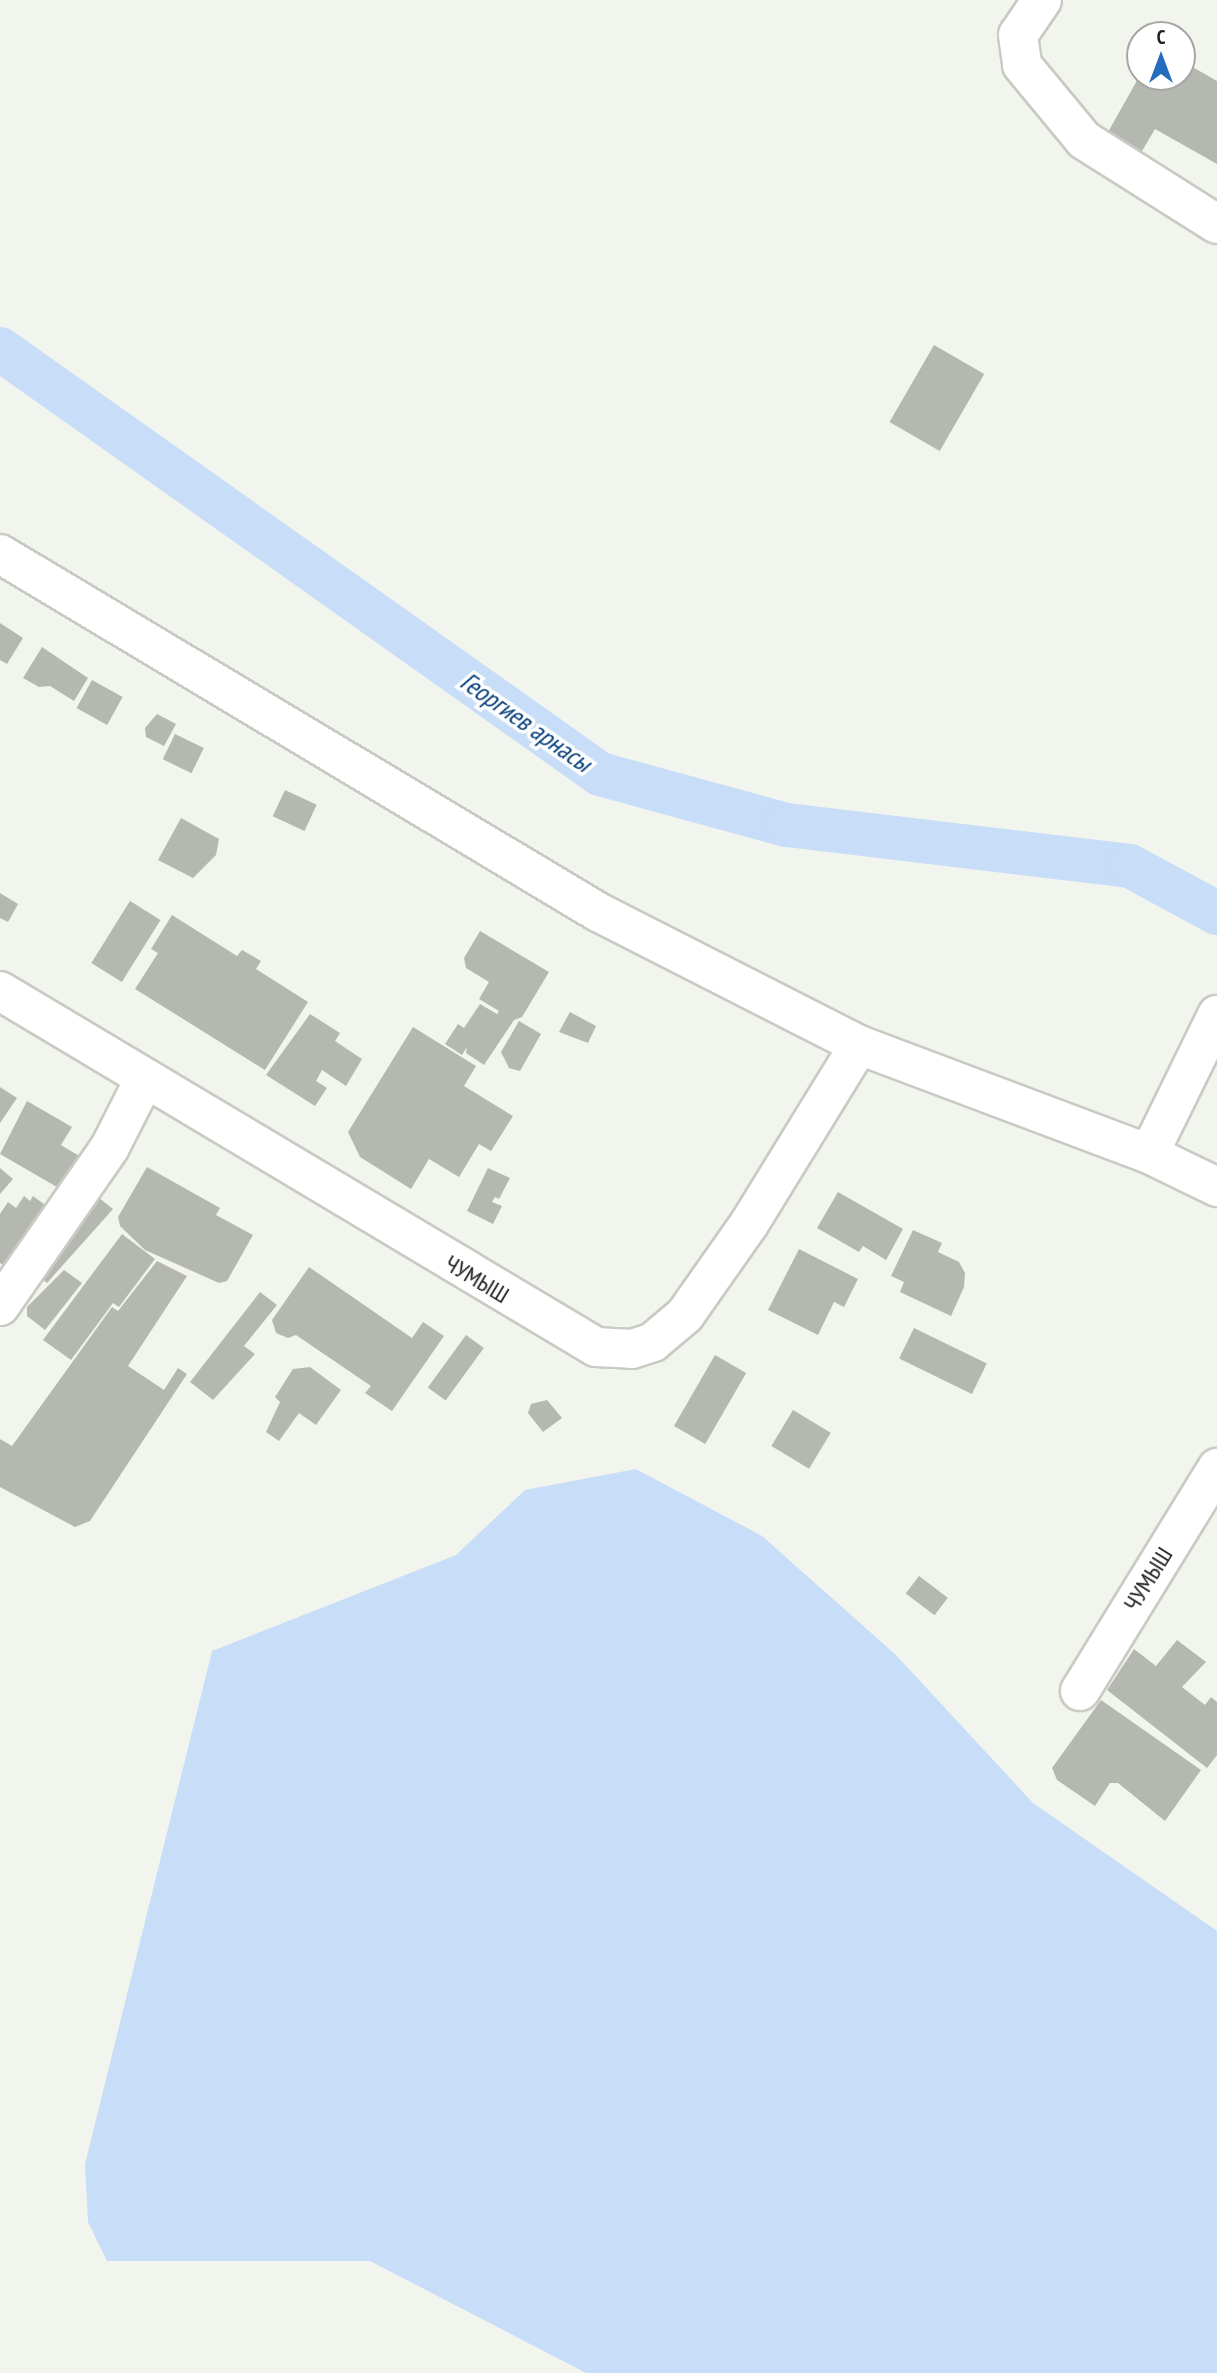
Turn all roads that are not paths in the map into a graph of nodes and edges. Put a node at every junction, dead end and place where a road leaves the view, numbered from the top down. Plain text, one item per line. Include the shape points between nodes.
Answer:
1 (1042, 0) edge
2 (1217, 224) edge
3 (0, 554) edge
4 (0, 990) edge
5 (1217, 1015) edge
6 (859, 1045) junction
7 (145, 1078) junction
8 (1149, 1153) junction
9 (1217, 1187) edge
10 (0, 1307) edge
11 (1217, 1468) edge
12 (1080, 1691) dead end

1 - 2 street via 1018,35 1022,65 1084,140
3 - 6 street via 598,912
4 - 7 street, ЧУМЫШ
5 - 8 street
6 - 7 street, ЧУМЫШ via 749,1224 685,1315 653,1342 632,1349 596,1347 559,1329
6 - 8 street
7 - 10 street via 110,1147
8 - 9 street
11 - 12 street, ЧУМЫШ

